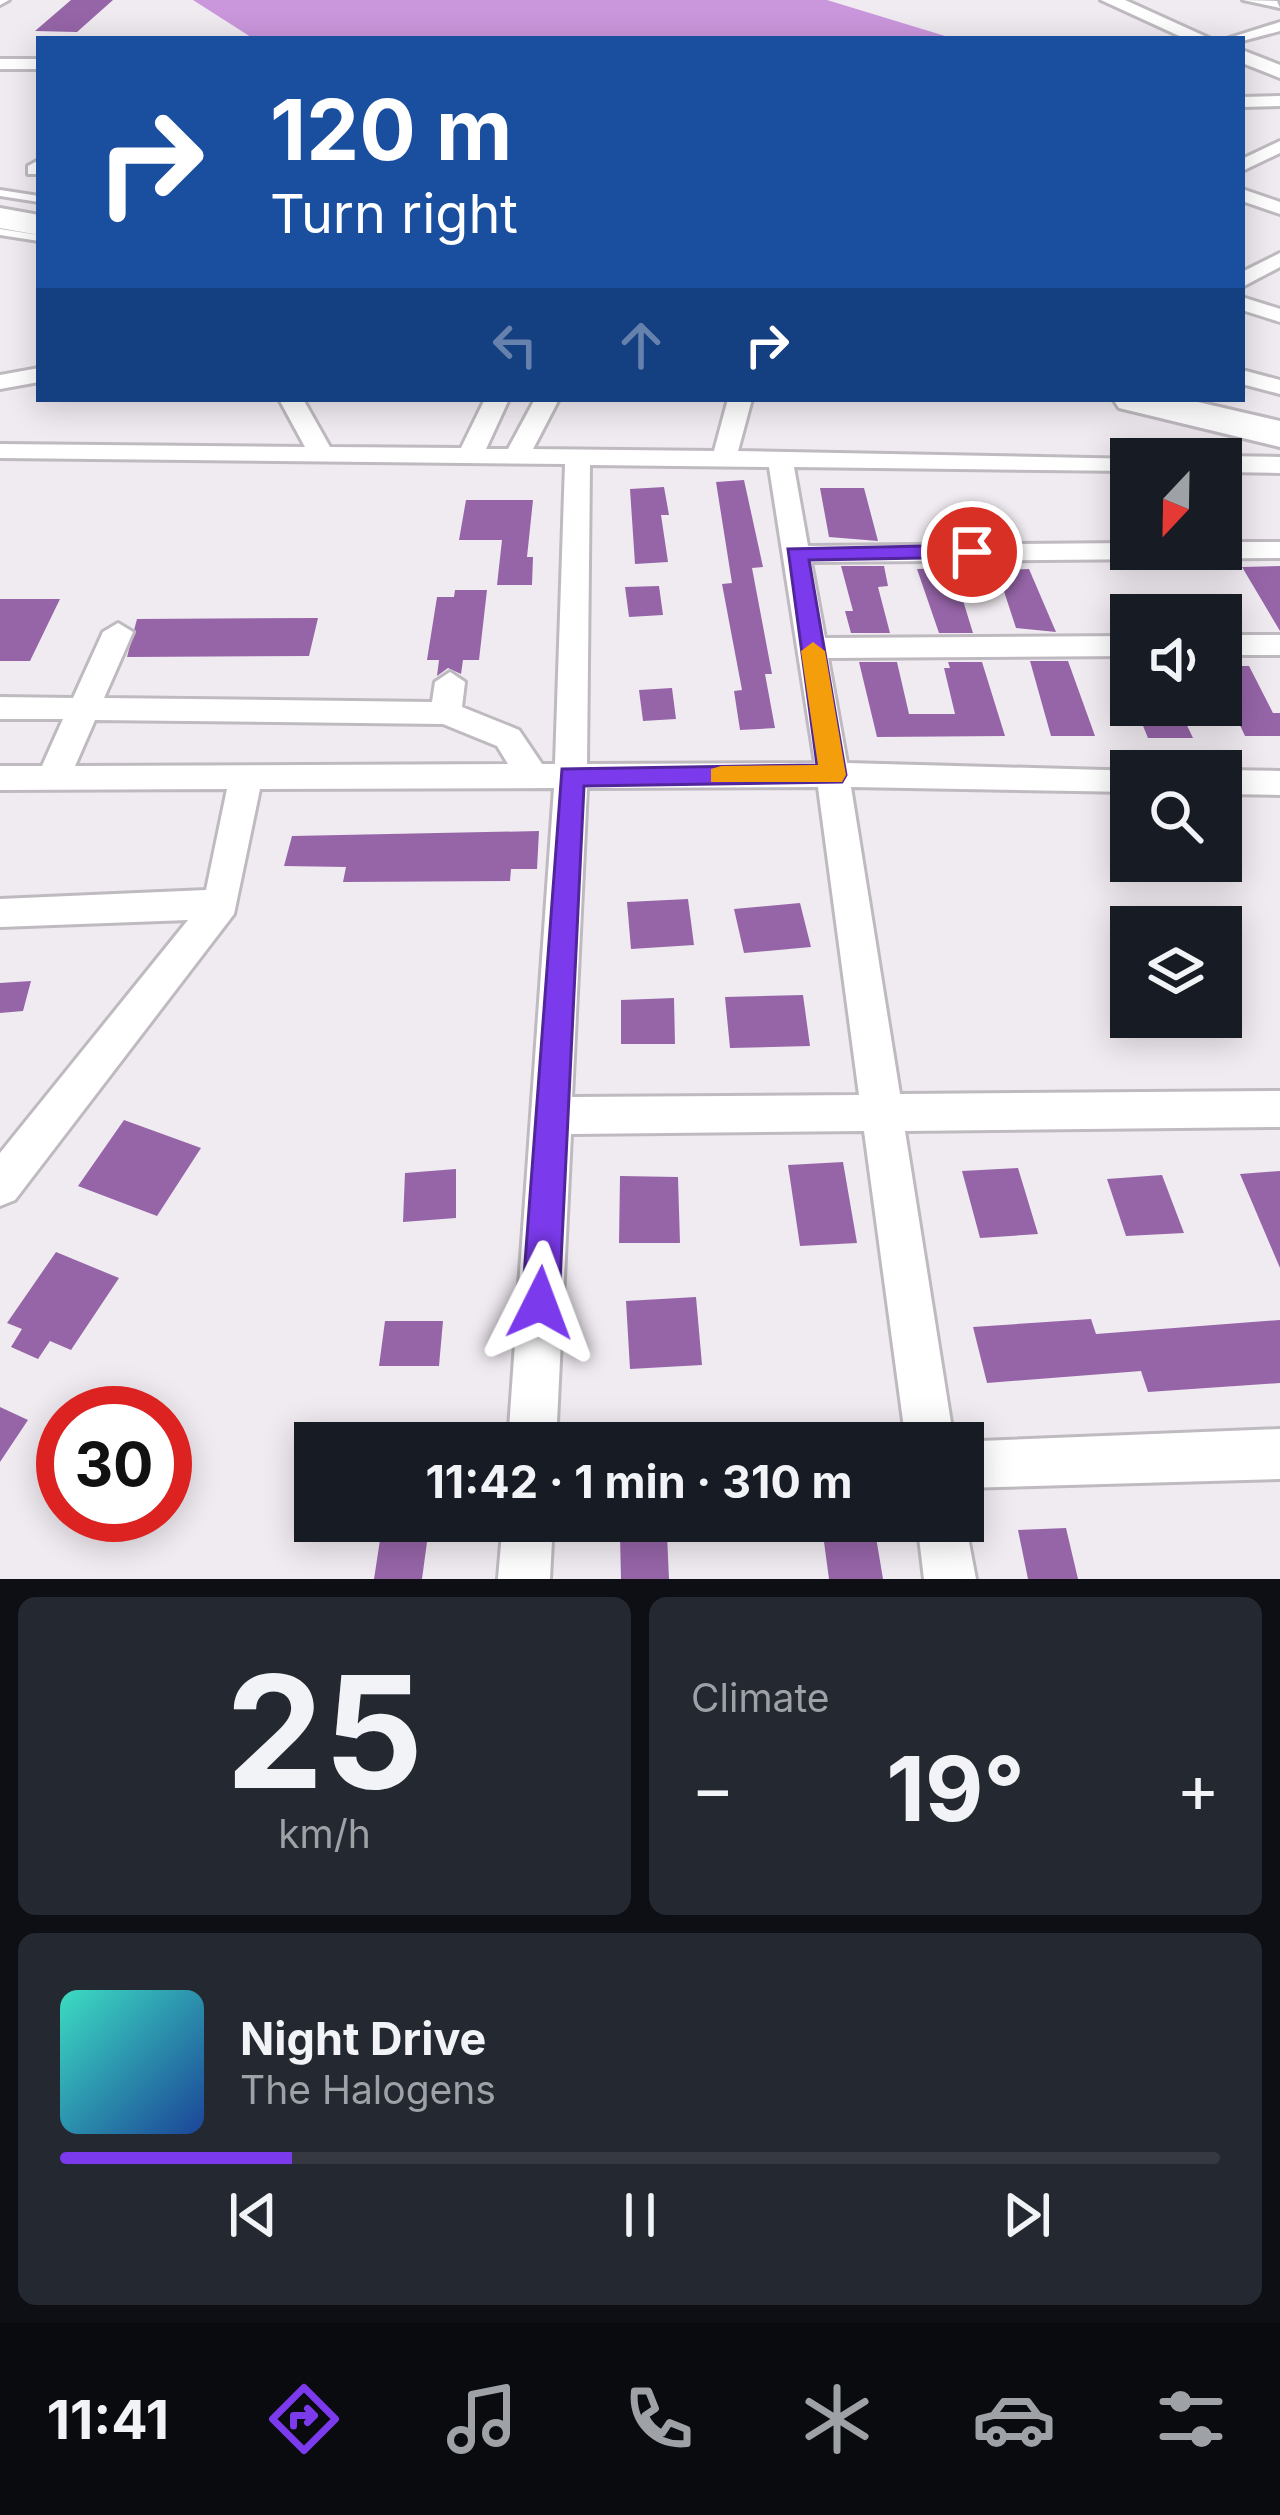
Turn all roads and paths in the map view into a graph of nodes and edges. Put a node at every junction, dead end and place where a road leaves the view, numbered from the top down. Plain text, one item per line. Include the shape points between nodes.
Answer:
1 (1110, 0) edge
2 (1250, 0) edge
3 (1276, 4) dead end
4 (1280, 26) edge
5 (1195, 36) edge
6 (1244, 36) edge
7 (1245, 57) edge
8 (9, 64) edge
9 (1280, 72) edge
10 (0, 81) edge
11 (1280, 101) edge
12 (1245, 102) edge
13 (1280, 146) edge
14 (1247, 160) edge
15 (0, 193) edge
16 (1245, 193) edge
17 (1245, 194) edge
18 (1280, 194) edge
19 (36, 199) edge
20 (0, 203) edge
21 (1280, 208) edge
22 (36, 209) edge
23 (0, 218) edge
24 (36, 224) edge
25 (0, 232) edge
26 (36, 238) edge
27 (1280, 259) edge
28 (1245, 279) edge
29 (1245, 304) edge
30 (1280, 316) edge
31 (36, 376) edge
32 (1245, 378) edge
33 (0, 382) edge
34 (1280, 387) edge
35 (293, 402) edge
36 (496, 402) edge
37 (545, 402) edge
38 (739, 402) edge
39 (1146, 402) edge
40 (1235, 402) edge
41 (1280, 413) edge
42 (1280, 434) edge
43 (0, 451) edge
44 (321, 454) junction
45 (470, 456) junction
46 (516, 457) junction
47 (578, 457) junction
48 (724, 459) junction
49 (780, 459) junction
50 (1110, 463) edge
51 (1242, 464) edge
52 (1280, 465) edge
53 (1280, 550) edge
54 (796, 554) junction
55 (118, 632) dead end
56 (1242, 645) edge
57 (1280, 645) edge
58 (1110, 646) edge
59 (812, 648) junction
60 (0, 708) edge
61 (86, 709) junction
62 (832, 775) junction
63 (571, 776) junction
64 (533, 777) junction
65 (0, 778) edge
66 (53, 778) junction
67 (246, 778) junction
68 (1110, 780) edge
69 (1242, 782) edge
70 (1280, 783) edge
71 (221, 904) junction
72 (0, 913) edge
73 (1280, 1109) edge
74 (882, 1113) junction
75 (551, 1116) junction
76 (0, 1186) edge
77 (533, 1422) edge
78 (927, 1422) edge
79 (1280, 1454) edge
80 (984, 1462) edge
81 (527, 1542) edge
82 (945, 1542) edge
83 (524, 1579) edge
84 (950, 1579) edge

1 - 5 street
2 - 3 street
4 - 6 street
7 - 9 street
8 - 10 street
11 - 12 street
13 - 14 street
15 - 19 lane
16 - 18 street
17 - 21 street
20 - 22 highway
23 - 24 highway
25 - 26 lane
27 - 28 street
29 - 30 street
31 - 33 street
32 - 34 street
35 - 44 street
36 - 45 street
37 - 46 street
38 - 48 street
39 - 42 highway
40 - 41 highway
43 - 44 street
44 - 45 street
45 - 46 street
46 - 47 street
47 - 48 street
47 - 63 street
48 - 49 street
49 - 50 street
49 - 54 street
51 - 52 street
53 - 54 street
54 - 59 street
55 - 61 street
56 - 57 street
58 - 59 street
59 - 62 street
60 - 61 street
61 - 64 street via 448,697 508,738
61 - 66 street
62 - 63 street
62 - 68 street
62 - 74 street
63 - 64 street
63 - 75 street
64 - 67 street
65 - 66 street
66 - 67 street
67 - 71 street
69 - 70 street
71 - 72 street
71 - 76 street
73 - 74 street
74 - 75 street
74 - 78 street
75 - 77 street
79 - 80 street
81 - 83 street
82 - 84 street

